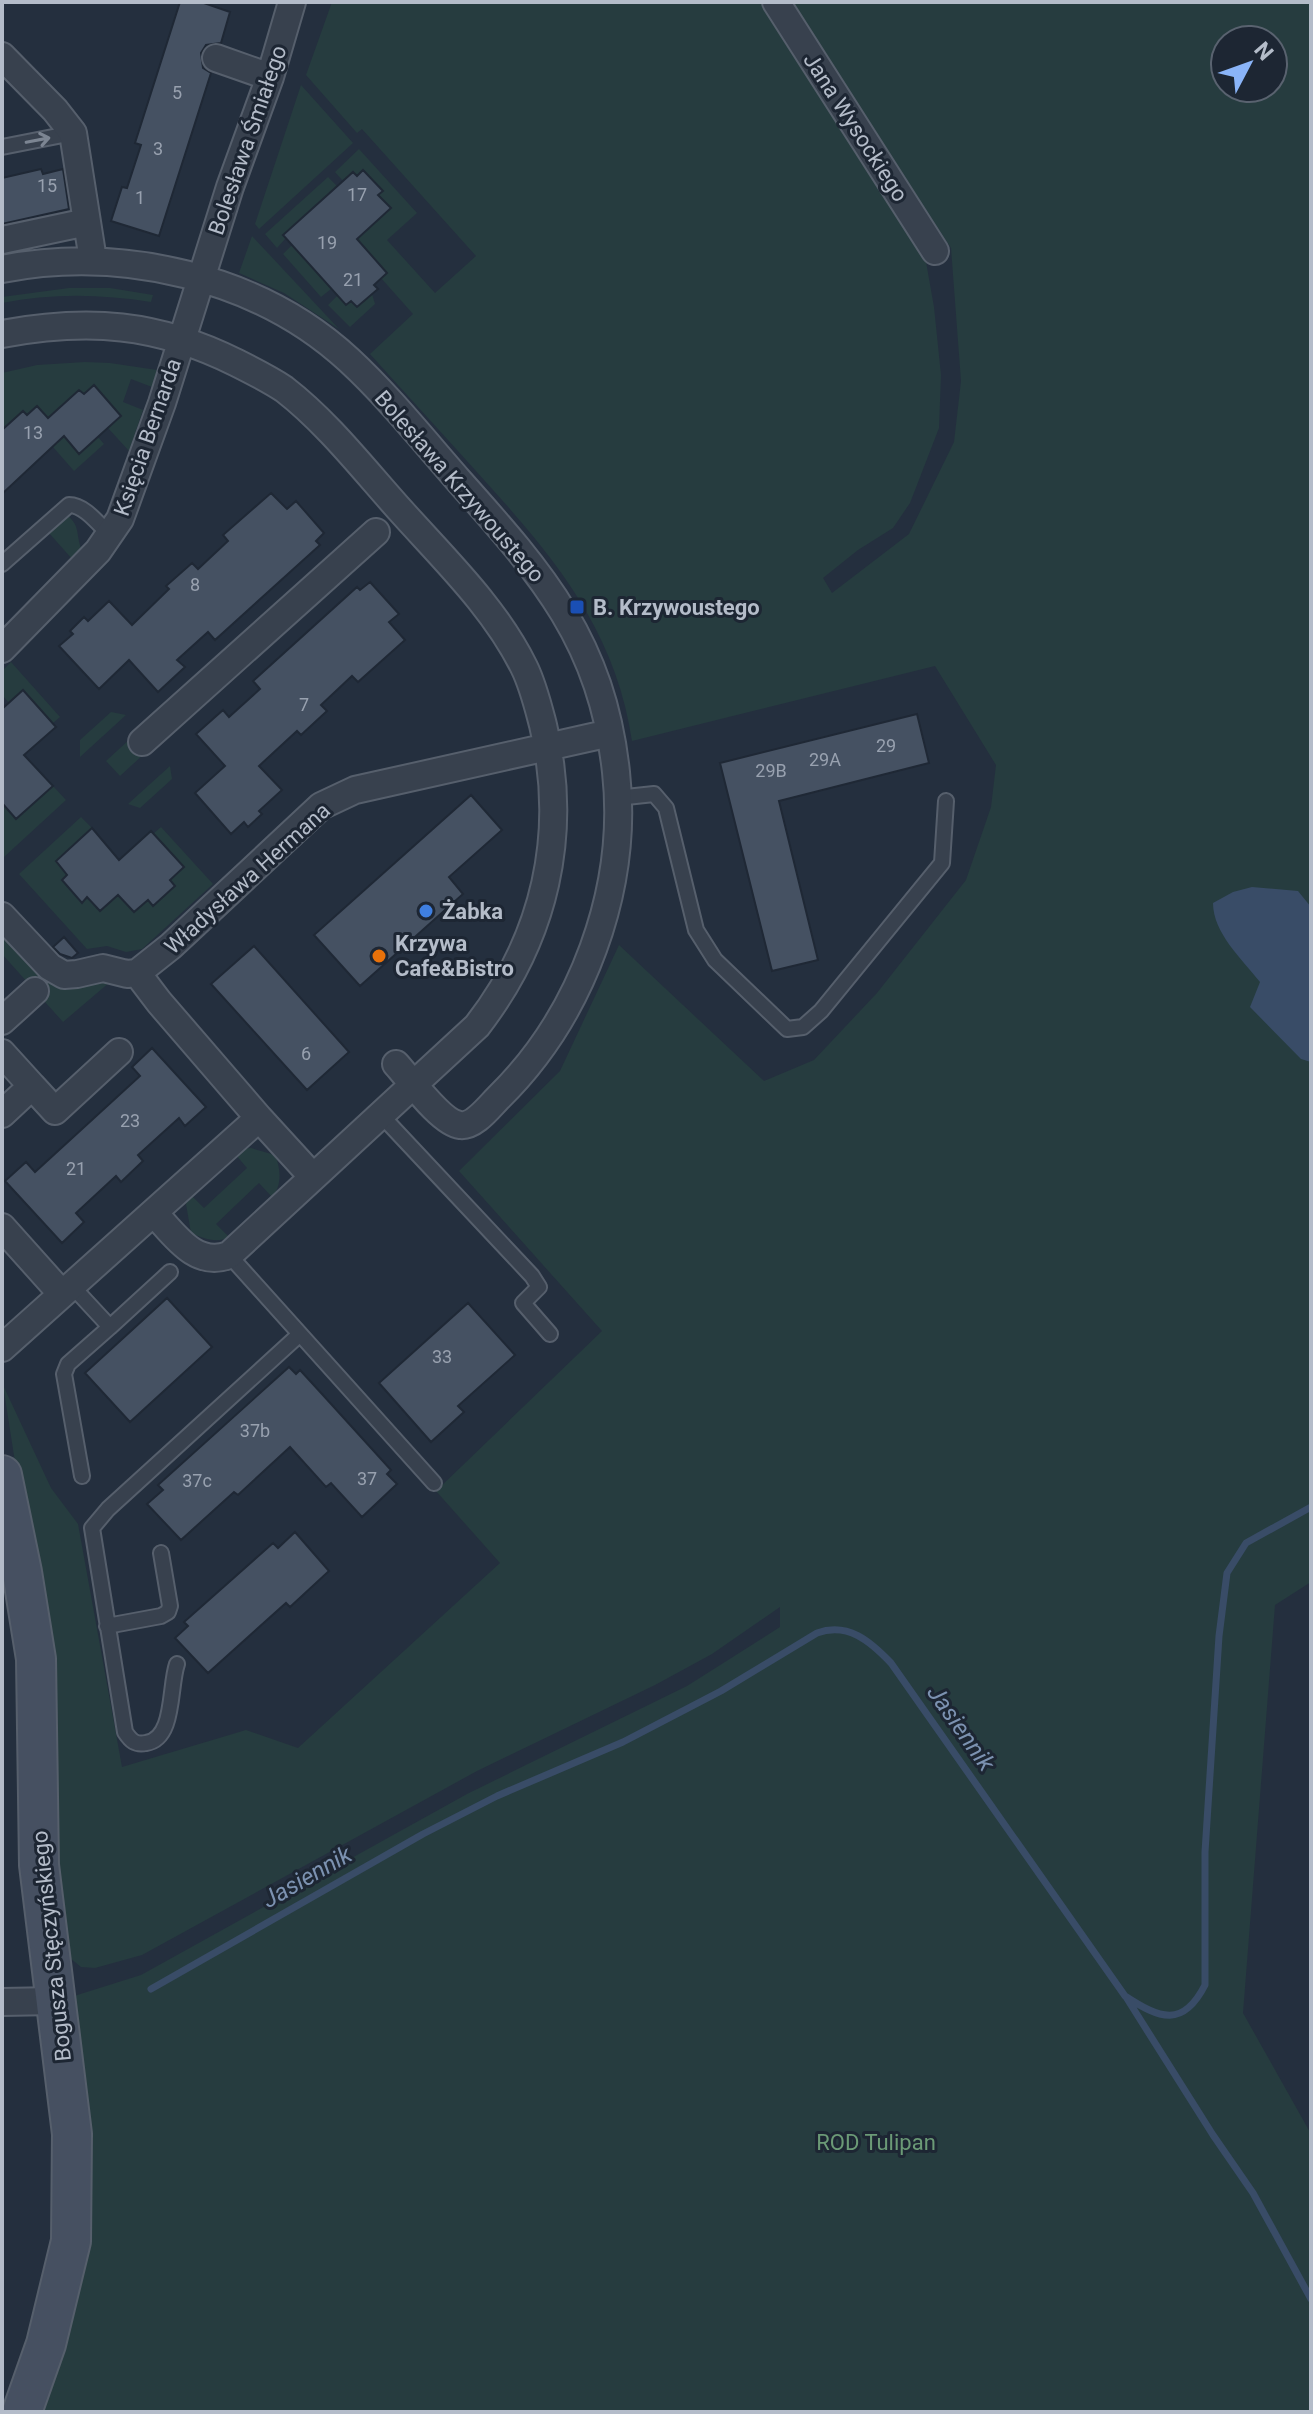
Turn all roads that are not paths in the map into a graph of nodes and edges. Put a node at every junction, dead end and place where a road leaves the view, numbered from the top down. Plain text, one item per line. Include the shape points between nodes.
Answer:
1 (292, 2) edge
2 (776, 2) edge
3 (2, 56) edge
4 (216, 58) dead end
5 (270, 77) junction
6 (73, 133) junction
7 (2, 147) edge
8 (87, 222) junction
9 (2, 240) edge
10 (935, 251) dead end
11 (93, 260) junction
12 (2, 269) edge
13 (200, 279) junction
14 (2, 334) edge
15 (181, 339) junction
16 (376, 532) dead end
17 (111, 536) junction
18 (2, 564) edge
19 (2, 649) edge
20 (610, 733) junction
21 (142, 742) dead end
22 (548, 745) junction
23 (617, 798) junction
24 (946, 801) dead end
25 (2, 916) edge
26 (137, 973) junction
27 (35, 991) dead end
28 (2, 1021) edge
29 (119, 1052) dead end
30 (2, 1053) edge
31 (396, 1064) dead end
32 (415, 1085) junction
33 (32, 1086) junction
34 (2, 1114) edge
35 (381, 1115) junction
36 (259, 1118) junction
37 (313, 1177) junction
38 (154, 1213) junction
39 (2, 1227) edge
40 (229, 1255) junction
41 (170, 1272) dead end
42 (67, 1290) junction
43 (110, 1327) junction
44 (300, 1334) junction
45 (550, 1334) dead end
46 (2, 1348) edge
47 (2, 1475) edge
48 (82, 1476) dead end
49 (434, 1483) dead end
50 (161, 1553) dead end
51 (107, 1626) junction
52 (177, 1664) dead end
53 (55, 2001) junction
54 (2, 2002) edge
55 (22, 2412) edge

1 - 5 street, Bolesława Śmiałego
2 - 10 street, Jana Wysockiego
3 - 6 street
4 - 5 street
5 - 13 street, Bolesława Śmiałego
7 -> 6 lane
6 - 8 street
8 - 9 street
8 - 11 street
11 - 12 street, Bolesława Krzywoustego
11 - 13 street, Bolesława Krzywoustego
13 - 15 street, Księcia Bernarda
13 - 20 street, Bolesława Krzywoustego via 250,297 323,339 348,359 454,476 526,556 566,614 596,679
14 - 15 street via 115,325
15 - 17 street, Księcia Bernarda
15 - 22 street via 283,389 409,520 474,592 511,643 525,669
16 - 21 street
17 - 18 lane via 81,508 69,505
17 - 19 street, Księcia Bernarda
20 - 22 street, Władysława Hermana
20 - 23 street, Bolesława Krzywoustego
22 - 26 street, Władysława Hermana via 355,790 321,806
22 - 32 street via 553,833 544,892 524,951 477,1026
23 - 24 lane via 654,794 666,808 696,930 715,960 787,1029 803,1027 821,1011 942,863
23 - 32 street, Bolesława Krzywoustego via 609,889 599,929 570,1003 536,1055 467,1124 444,1117
25 - 26 street via 64,975 103,968
26 - 36 street
27 - 28 street
29 - 33 street via 55,1111
30 - 33 street
31 - 32 street
32 - 35 street
33 - 34 street
35 - 37 street
35 - 45 lane via 532,1276 539,1287 523,1303
36 - 37 street
36 - 38 street
37 - 40 street
38 - 40 street via 196,1254 219,1259
38 - 42 street
39 - 42 street
40 - 44 lane
41 - 43 lane
42 - 43 lane
42 - 46 street
43 - 48 lane via 68,1364 64,1374
44 - 49 lane
44 - 51 lane via 92,1528
47 - 53 street, Bogusza Stęczyńskiego via 36,1659 39,1865
50 - 51 lane via 168,1612
51 - 52 lane via 125,1732 131,1741 151,1743 162,1735
53 - 54 street
53 - 55 street, Bogusza Stęczyńskiego via 72,2134 71,2241 46,2344

